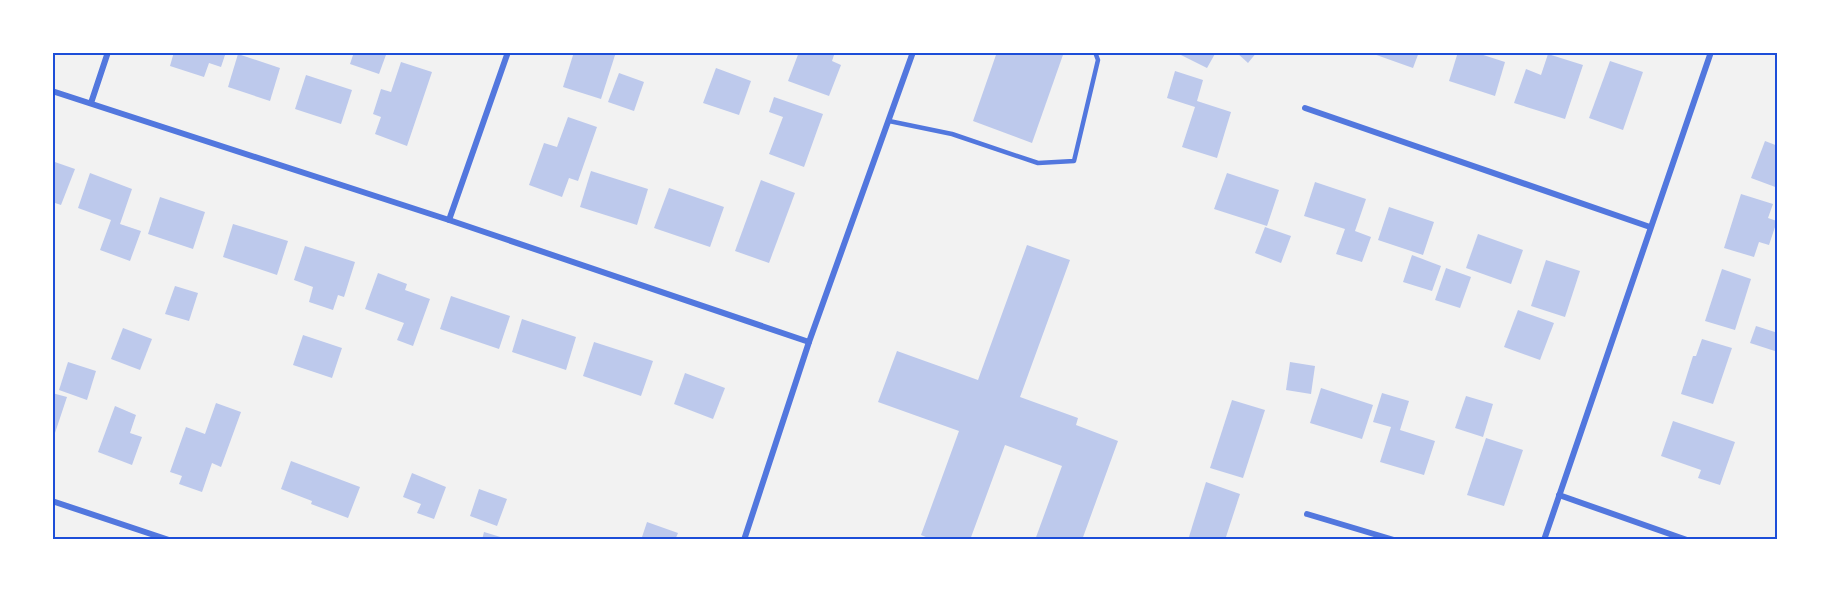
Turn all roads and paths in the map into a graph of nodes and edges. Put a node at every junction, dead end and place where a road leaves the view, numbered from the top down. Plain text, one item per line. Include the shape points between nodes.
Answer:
1 (108, 52) edge
2 (508, 52) edge
3 (914, 52) edge
4 (1095, 52) edge
5 (1711, 52) edge
6 (52, 90) edge
7 (91, 103) junction
8 (1305, 108) dead end
9 (889, 121) junction
10 (449, 219) junction
11 (1650, 227) junction
12 (809, 342) junction
13 (1559, 495) junction
14 (52, 501) edge
15 (1307, 514) dead end
16 (169, 540) edge
17 (744, 540) edge
18 (1394, 540) edge
19 (1544, 540) edge
20 (1687, 540) edge

1 - 7 street
2 - 10 street
3 - 9 street
4 - 9 lane via 1098,60 1074,161 1038,163 952,134
5 - 11 street
6 - 7 street
7 - 10 street
8 - 11 street
9 - 12 street
10 - 12 street
11 - 13 street
12 - 17 street
13 - 19 street
13 - 20 street
14 - 16 street
15 - 18 street

